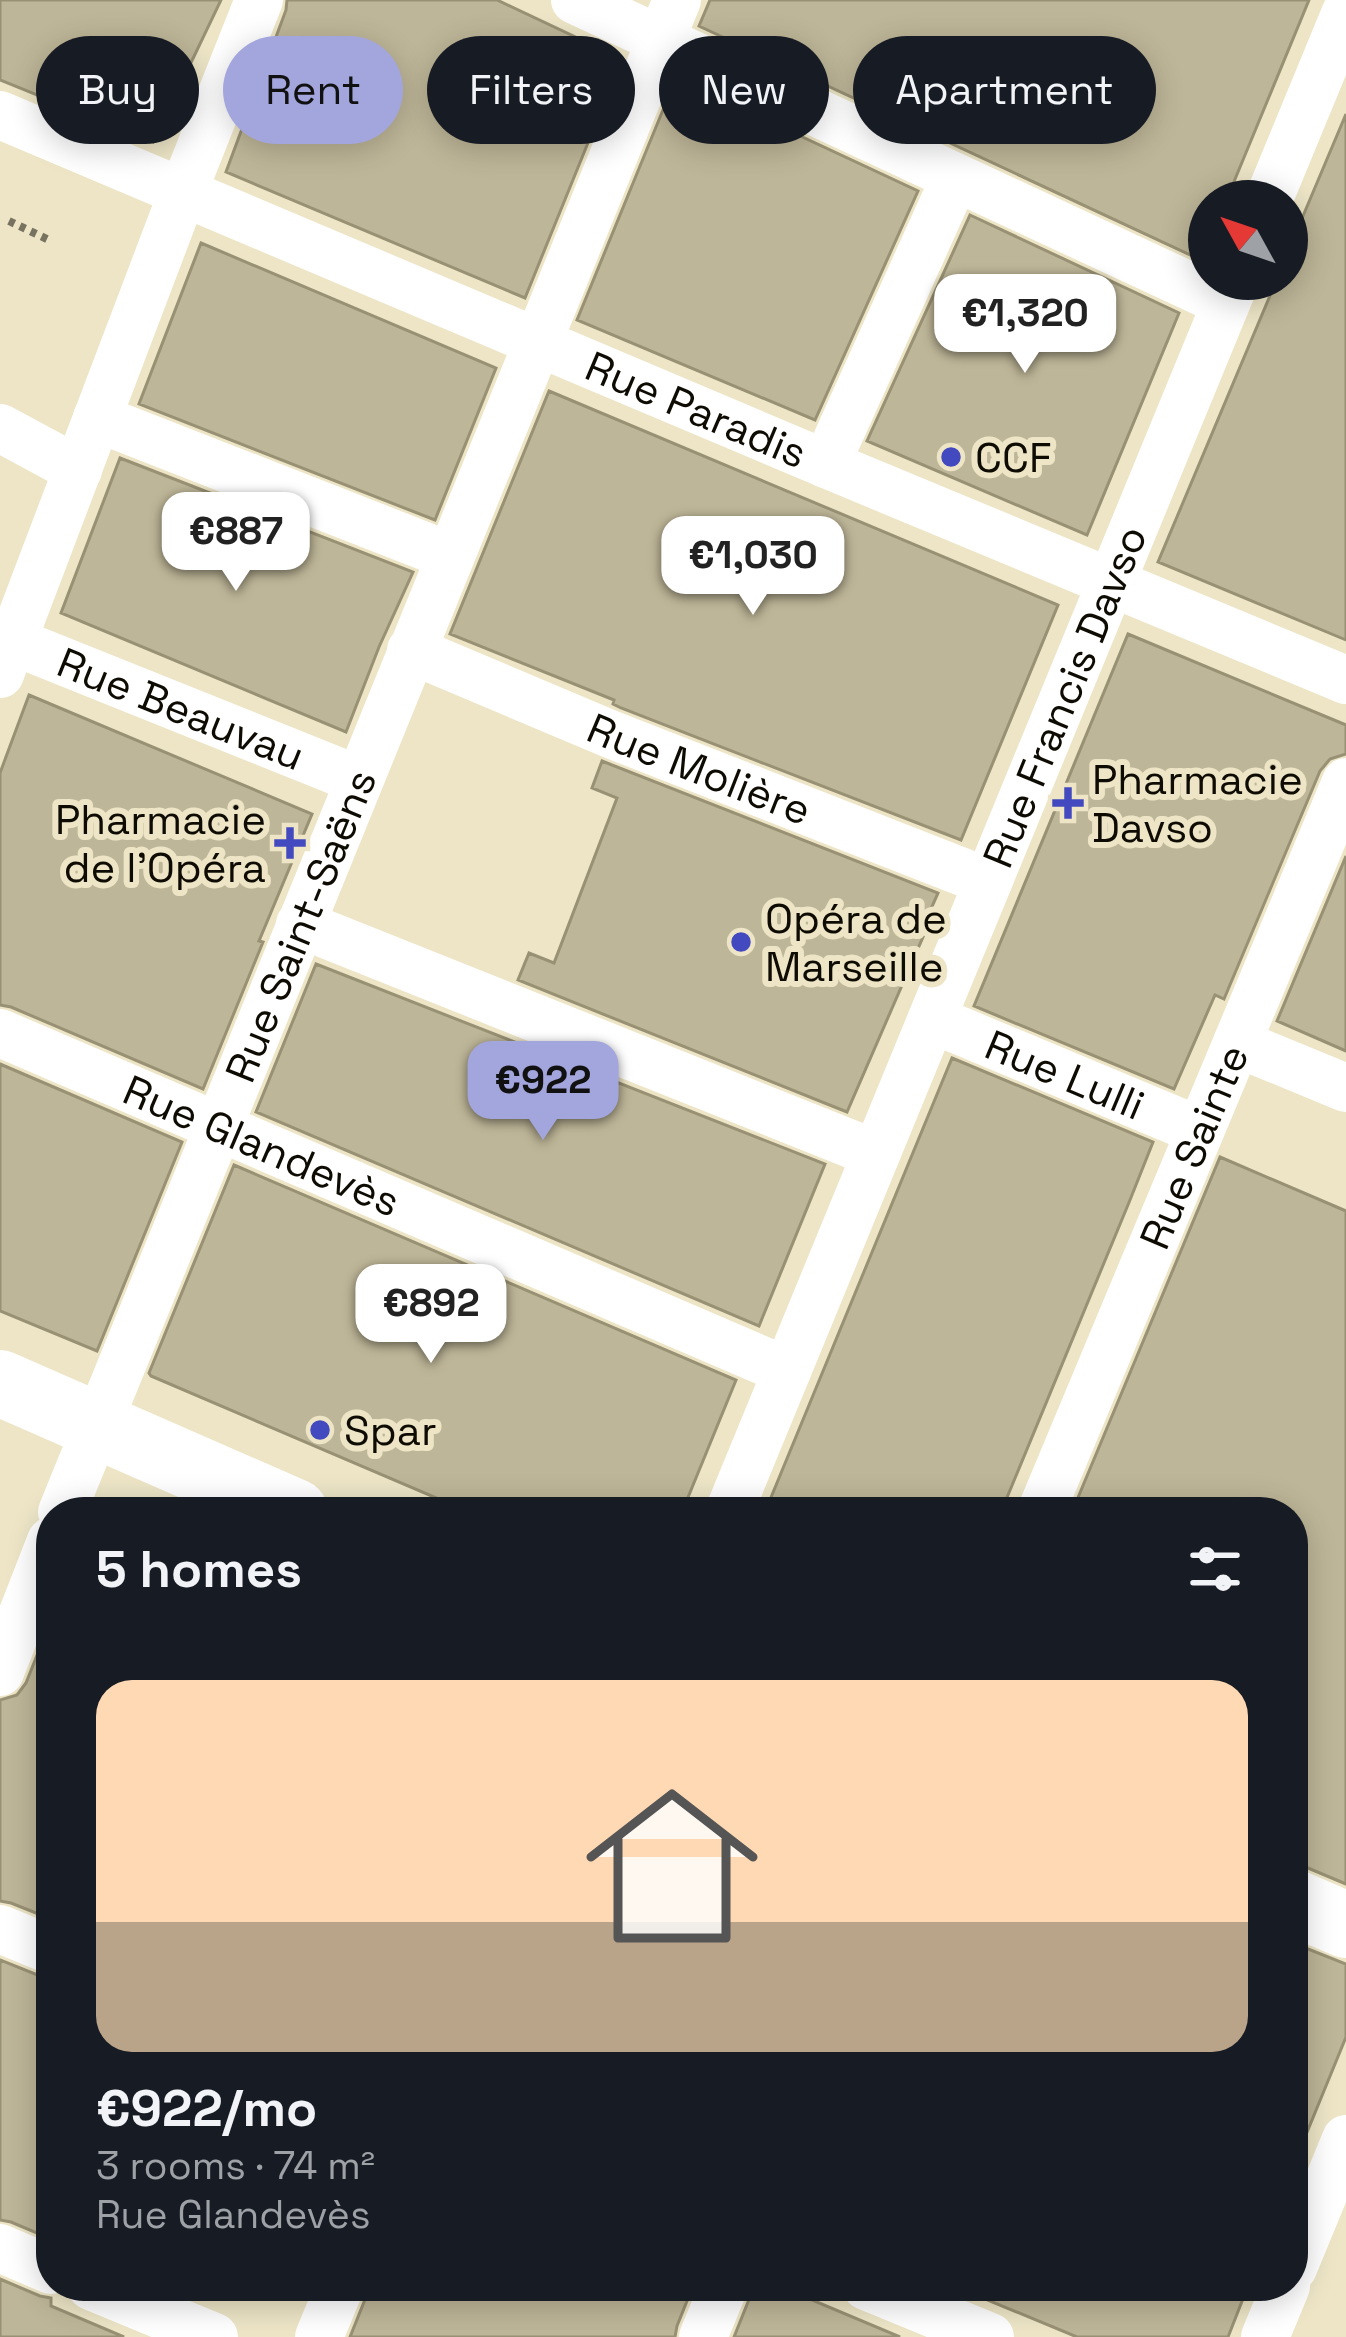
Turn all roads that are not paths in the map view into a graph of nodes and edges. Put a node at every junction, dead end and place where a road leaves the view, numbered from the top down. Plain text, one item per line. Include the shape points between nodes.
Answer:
1 (260, 0) edge
2 (575, 0) edge
3 (1346, 12) edge
4 (669, 20) edge
5 (0, 116) edge
6 (955, 178) junction
7 (1277, 180) edge
8 (183, 192) junction
9 (1188, 273) edge
10 (1227, 300) edge
11 (537, 341) junction
12 (97, 418) junction
13 (0, 428) edge
14 (826, 464) junction
15 (78, 470) junction
16 (450, 556) junction
17 (1111, 583) junction
18 (4, 650) edge
19 (412, 650) junction
20 (1346, 680) edge
21 (359, 780) junction
22 (1346, 782) edge
23 (988, 882) junction
24 (300, 924) junction
25 (932, 1018) junction
26 (0, 1033) edge
27 (1237, 1043) junction
28 (1346, 1088) edge
29 (218, 1127) junction
30 (1200, 1132) junction
31 (876, 1154) junction
32 (788, 1371) junction
33 (0, 1383) edge
34 (96, 1426) junction
35 (68, 1497) edge
36 (260, 1497) edge
37 (735, 1497) edge
38 (1047, 1497) edge
39 (36, 1580) edge
40 (0, 1672) edge
41 (1308, 1908) edge
42 (1346, 1924) edge
43 (0, 1929) edge
44 (36, 1944) edge
45 (1346, 2139) edge
46 (1308, 2188) edge
47 (0, 2248) edge
48 (36, 2264) edge
49 (119, 2301) edge
50 (334, 2301) edge
51 (718, 2301) edge
52 (902, 2301) edge
53 (1280, 2301) edge
54 (214, 2337) edge
55 (319, 2337) edge
56 (703, 2337) edge
57 (990, 2337) edge
58 (1265, 2337) edge

1 - 8 street
2 - 4 street
3 - 7 street
4 - 6 street
4 - 11 street, Rue Saint-Saëns
5 - 8 street, Rue Paradis
6 - 9 street
6 - 14 street
8 - 11 street, Rue Paradis
8 - 12 street
10 - 17 street, Rue Francis Davso
11 - 14 street, Rue Paradis
11 - 16 street, Rue Saint-Saëns
12 - 15 street
12 - 16 street
13 - 15 street
14 - 17 street, Rue Paradis
15 - 18 street
16 - 19 street, Rue Saint-Saëns
17 - 20 street, Rue Paradis
17 - 23 street, Rue Francis Davso
18 - 21 street, Rue Beauvau
19 - 21 street, Rue Saint-Saëns
19 - 23 street, Rue Molière
21 - 24 street, Rue Saint-Saëns
22 - 27 street, Rue Sainte
23 - 25 street, Rue Francis Davso
24 - 29 street, Rue Saint-Saëns
24 - 31 street
25 - 30 street, Rue Lulli
25 - 31 street, Rue Francis Davso
26 - 29 street, Rue Glandevès
27 - 28 street
27 - 30 street, Rue Sainte
29 - 32 street, Rue Glandevès
29 - 34 street, Rue Saint-Saëns
30 - 38 street, Rue Sainte
31 - 32 street, Rue Francis Davso
32 - 37 street, Rue Francis Davso
33 - 34 street
34 - 35 street, Rue Saint-Saëns
34 - 36 street
39 - 40 street
41 - 42 street
43 - 44 street
45 - 46 street
47 - 48 street
49 - 54 street
50 - 55 street
51 - 56 street
52 - 57 street
53 - 58 street

